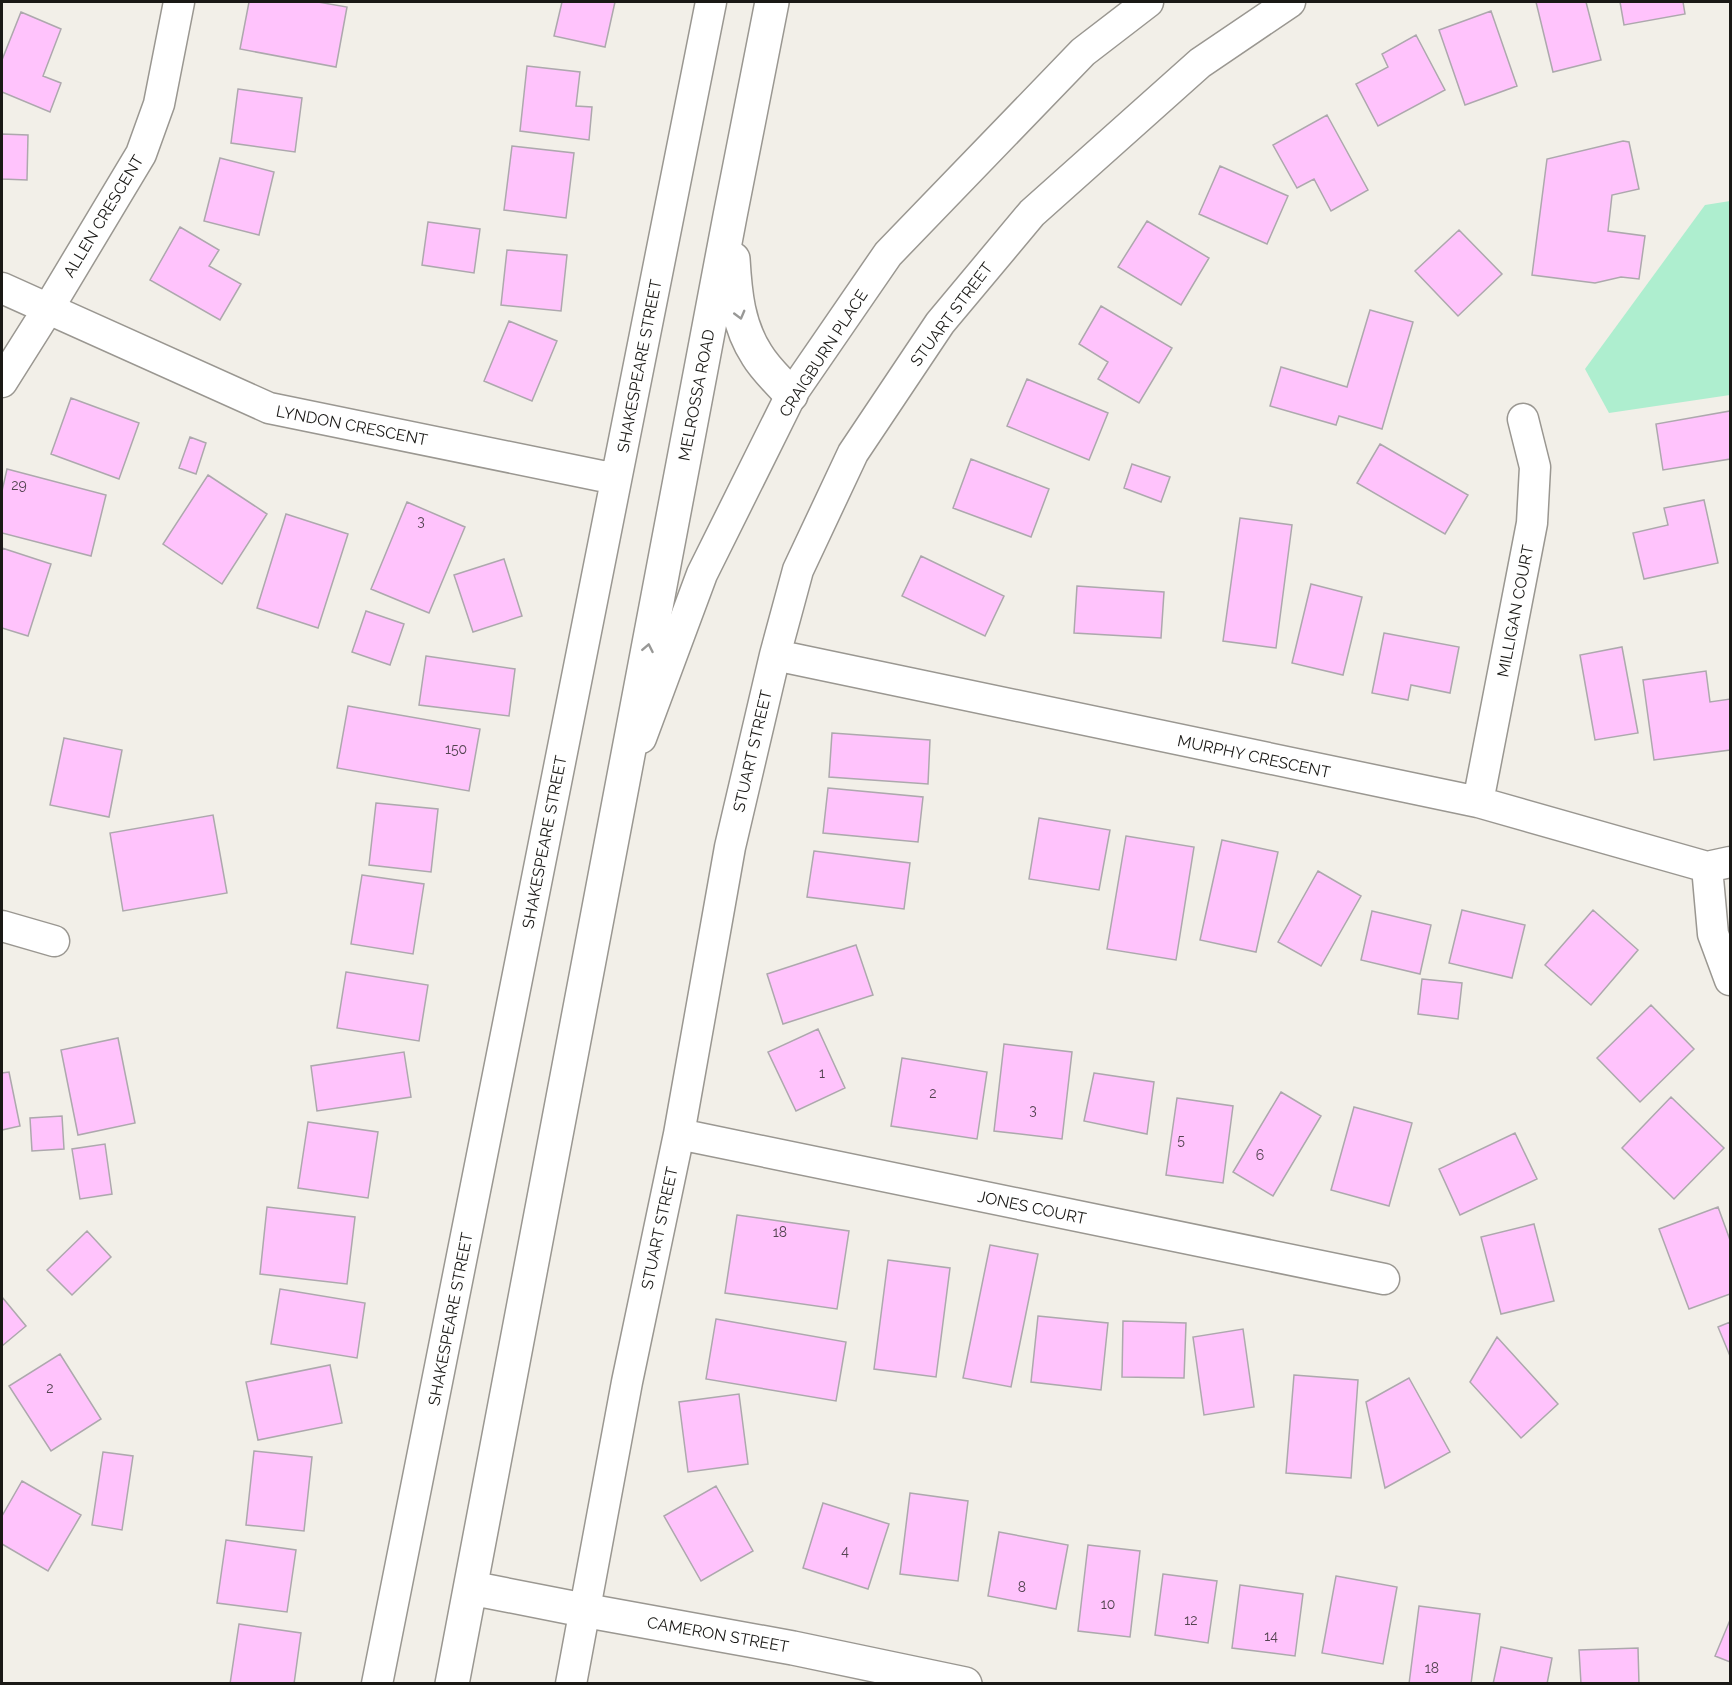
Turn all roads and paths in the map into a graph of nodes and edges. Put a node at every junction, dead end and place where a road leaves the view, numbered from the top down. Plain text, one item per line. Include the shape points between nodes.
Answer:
1 (178, 2) edge
2 (711, 2) edge
3 (772, 2) edge
4 (1148, 2) edge
5 (1290, 2) edge
6 (730, 216) junction
7 (2, 288) edge
8 (48, 309) junction
9 (2, 382) edge
10 (790, 396) junction
11 (1523, 418) dead end
12 (616, 479) junction
13 (775, 655) junction
14 (622, 788) junction
15 (1478, 802) junction
16 (1719, 865) edge
17 (2, 926) edge
18 (54, 941) dead end
19 (1731, 980) edge
20 (679, 1134) junction
21 (1384, 1279) dead end
22 (471, 1588) junction
23 (583, 1610) junction
24 (377, 1683) edge
25 (452, 1683) edge
26 (571, 1683) edge
27 (965, 1683) edge

1 - 8 street, ALLEN CRESCENT via 159,104 141,154
2 - 12 street, SHAKESPEARE STREET
3 - 6 street, MELROSSA ROAD
4 - 10 street, CRAIGBURN PLACE via 1083,52 888,254
5 - 13 street, STUART STREET via 1200,63 1032,213 940,323 853,453 798,570
6 -> 10 street via 735,298 743,327 757,355
14 -> 6 street, MELROSSA ROAD
7 - 8 street, LYNDON CRESCENT
8 - 9 street, ALLEN CRESCENT
8 - 12 street, LYNDON CRESCENT via 268,408
10 - 14 street, CRAIGBURN PLACE via 702,574
11 - 15 street, MILLIGAN COURT via 1535,467 1532,523
12 - 24 street, SHAKESPEARE STREET
13 - 15 street, MURPHY CRESCENT
13 - 20 street, STUART STREET via 730,847
14 - 22 street
15 - 16 street, MURPHY CRESCENT
16 - 19 street via 1713,934
17 - 18 street
20 - 21 street, JONES COURT
20 - 23 street, STUART STREET
22 - 23 street, CAMERON STREET
22 - 25 street
23 - 26 street, STUART STREET
23 - 27 street, CAMERON STREET

